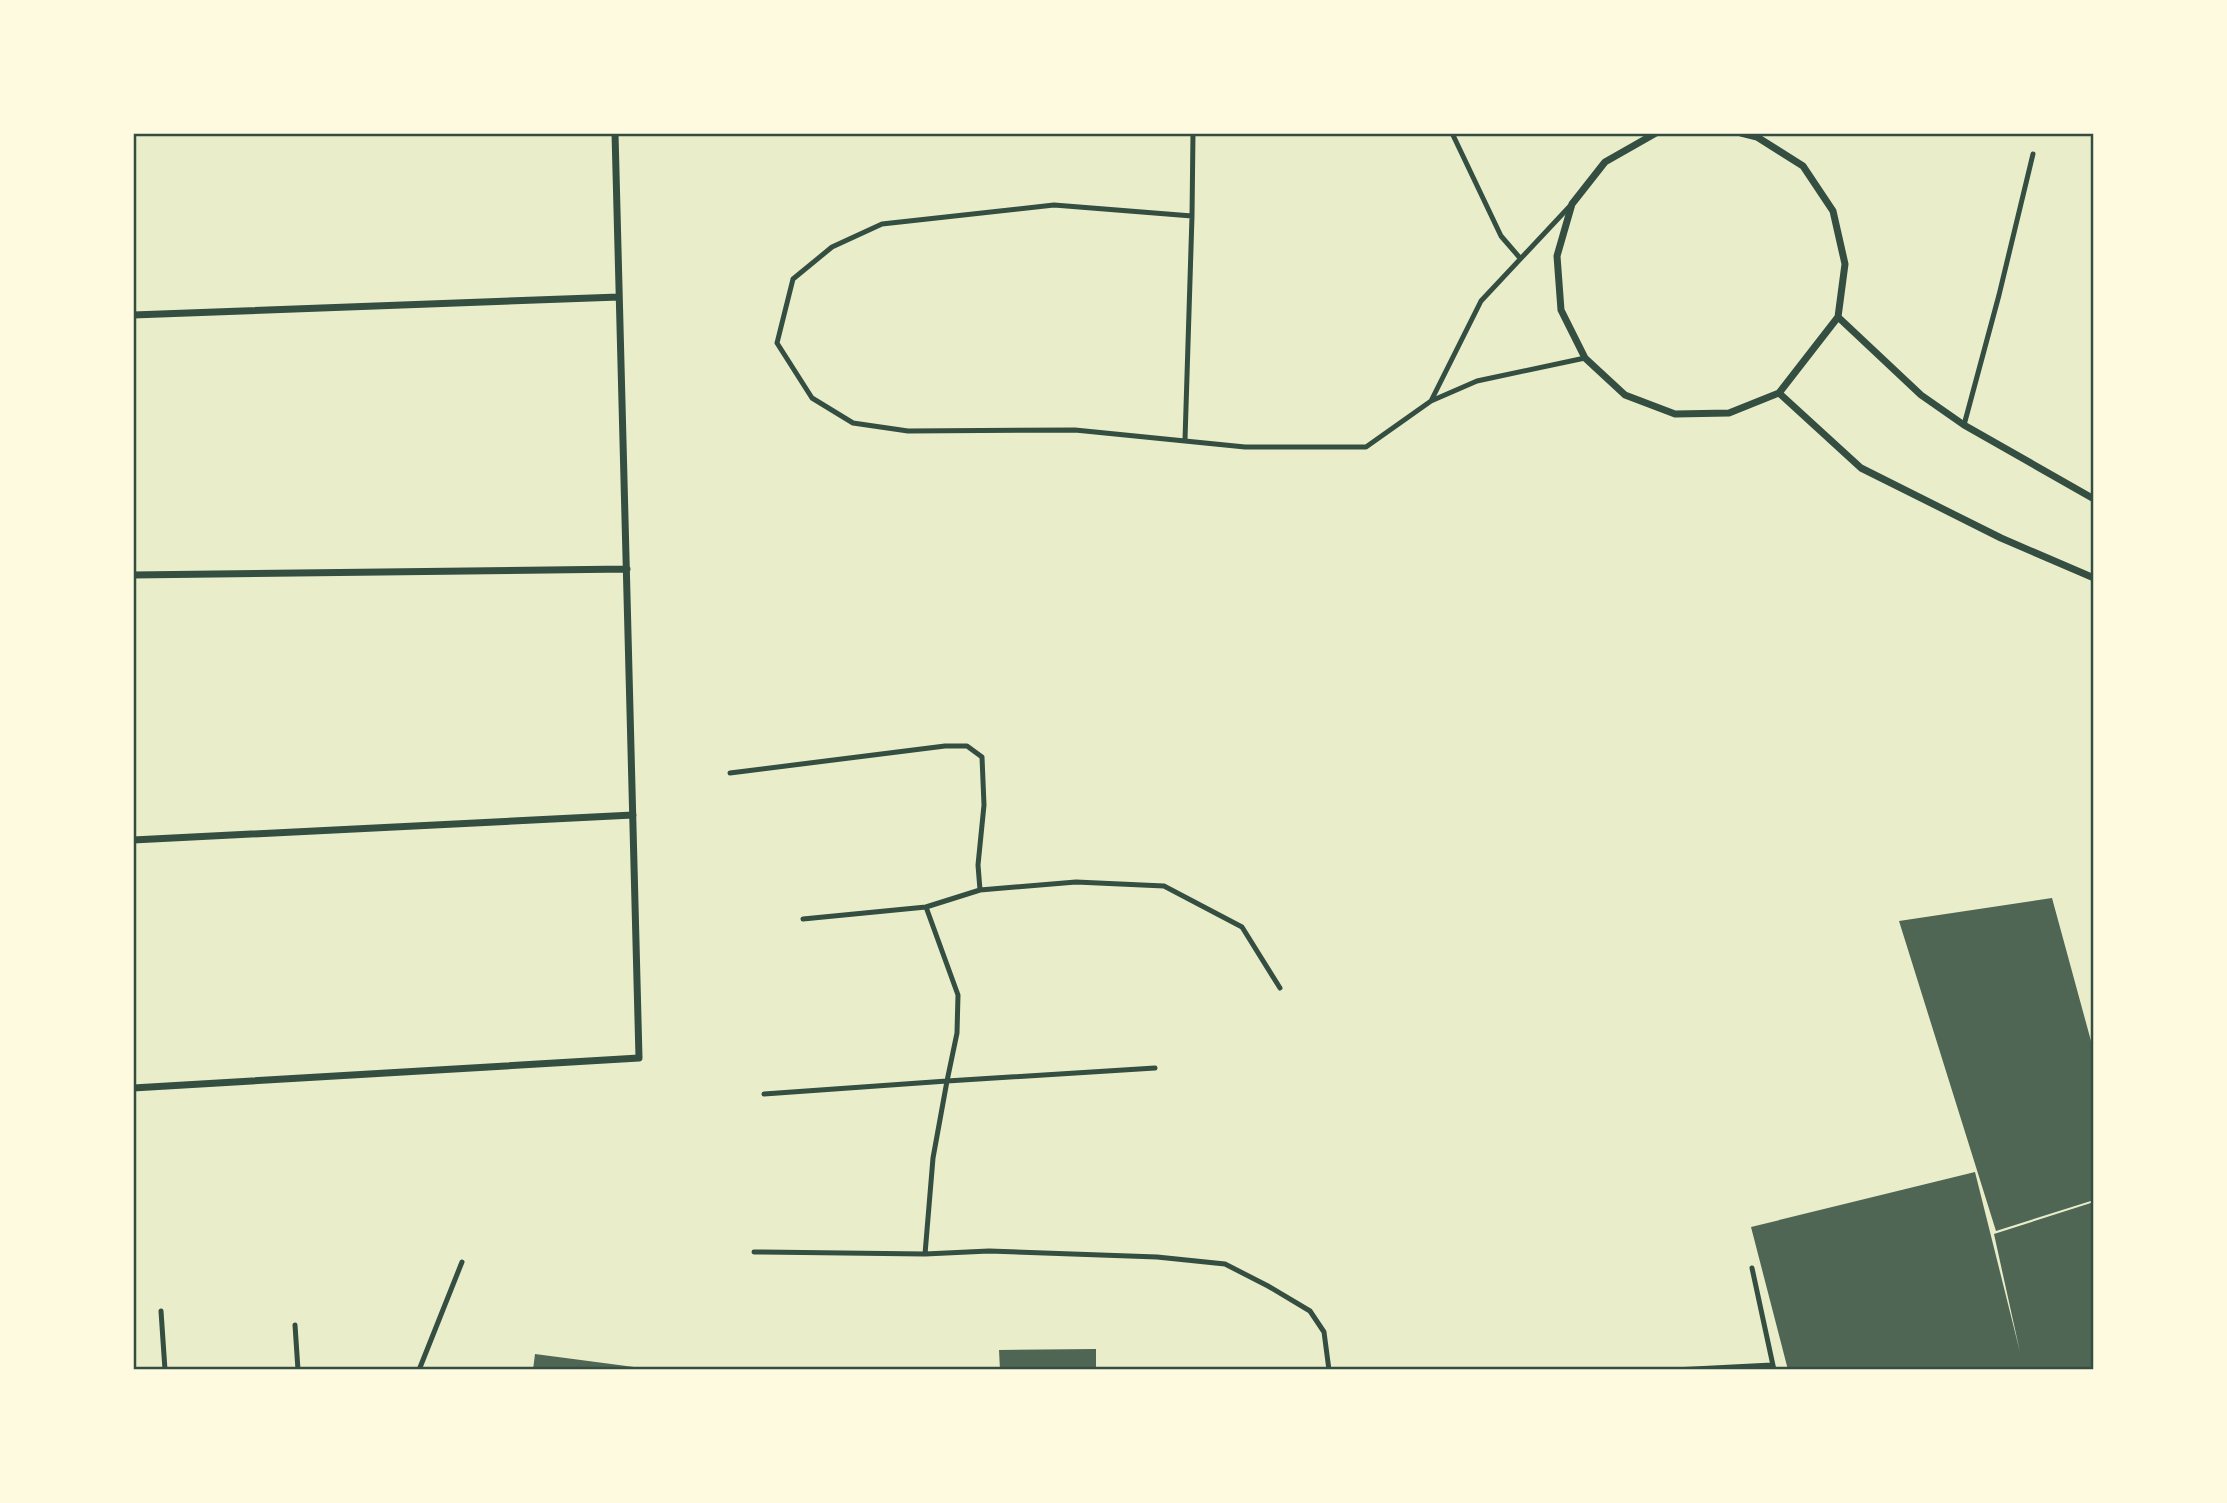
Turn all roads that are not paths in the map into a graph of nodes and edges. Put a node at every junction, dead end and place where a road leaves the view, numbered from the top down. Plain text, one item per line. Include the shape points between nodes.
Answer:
1 (615, 133) edge
2 (1193, 133) edge
3 (1452, 133) edge
4 (1656, 133) edge
5 (1741, 133) edge
6 (2032, 154) dead end
7 (1572, 204) junction
8 (1192, 216) junction
9 (1520, 258) junction
10 (620, 296) junction
11 (133, 315) edge
12 (1838, 317) junction
13 (1585, 358) junction
14 (1779, 393) junction
15 (1430, 401) junction
16 (1964, 425) junction
17 (1185, 440) junction
18 (2094, 499) edge
19 (627, 569) junction
20 (133, 575) edge
21 (2094, 578) edge
22 (730, 773) dead end
23 (633, 815) junction
24 (133, 840) edge
25 (980, 890) junction
26 (926, 907) junction
27 (803, 919) dead end
28 (1280, 989) dead end
29 (1155, 1068) dead end
30 (947, 1081) junction
31 (133, 1088) edge
32 (764, 1094) dead end
33 (754, 1252) dead end
34 (925, 1254) junction
35 (463, 1262) dead end
36 (1752, 1268) dead end
37 (161, 1311) dead end
38 (295, 1325) dead end
39 (1773, 1368) edge
40 (165, 1370) edge
41 (298, 1370) edge
42 (419, 1370) edge
43 (1329, 1370) edge
44 (1674, 1370) edge

1 - 10 street
2 - 8 lane
3 - 9 lane via 1501,236
4 - 7 street via 1605,162
5 - 12 street via 1758,136 1802,166 1833,211 1845,264
6 - 16 lane
7 - 9 lane
7 - 13 street via 1557,256 1561,310
8 - 17 lane
8 - 17 lane via 1054,205 882,224 832,247 793,279 776,343 812,398 853,423 908,431 1074,430
9 - 15 lane via 1481,300
10 - 11 street
10 - 19 street
12 - 14 street
12 - 16 street via 1921,395
13 - 14 street via 1625,395 1675,414 1729,414
13 - 15 lane via 1477,381
14 - 21 street via 1861,468 2001,538
15 - 17 lane via 1366,447 1245,447
16 - 18 street
19 - 20 street
19 - 23 street
22 - 25 lane via 967,746 982,757
23 - 24 street
23 - 31 street via 639,1058
25 - 26 lane
25 - 28 lane via 1076,882 1164,886 1242,928
26 - 27 lane
26 - 30 lane via 958,995 957,1033
29 - 30 lane
30 - 32 lane
30 - 34 lane via 933,1158
33 - 34 lane
34 - 43 lane via 1015,1251 1225,1264 1310,1311 1324,1332
35 - 42 lane
36 - 39 lane
37 - 40 lane
38 - 41 lane
39 - 44 lane

